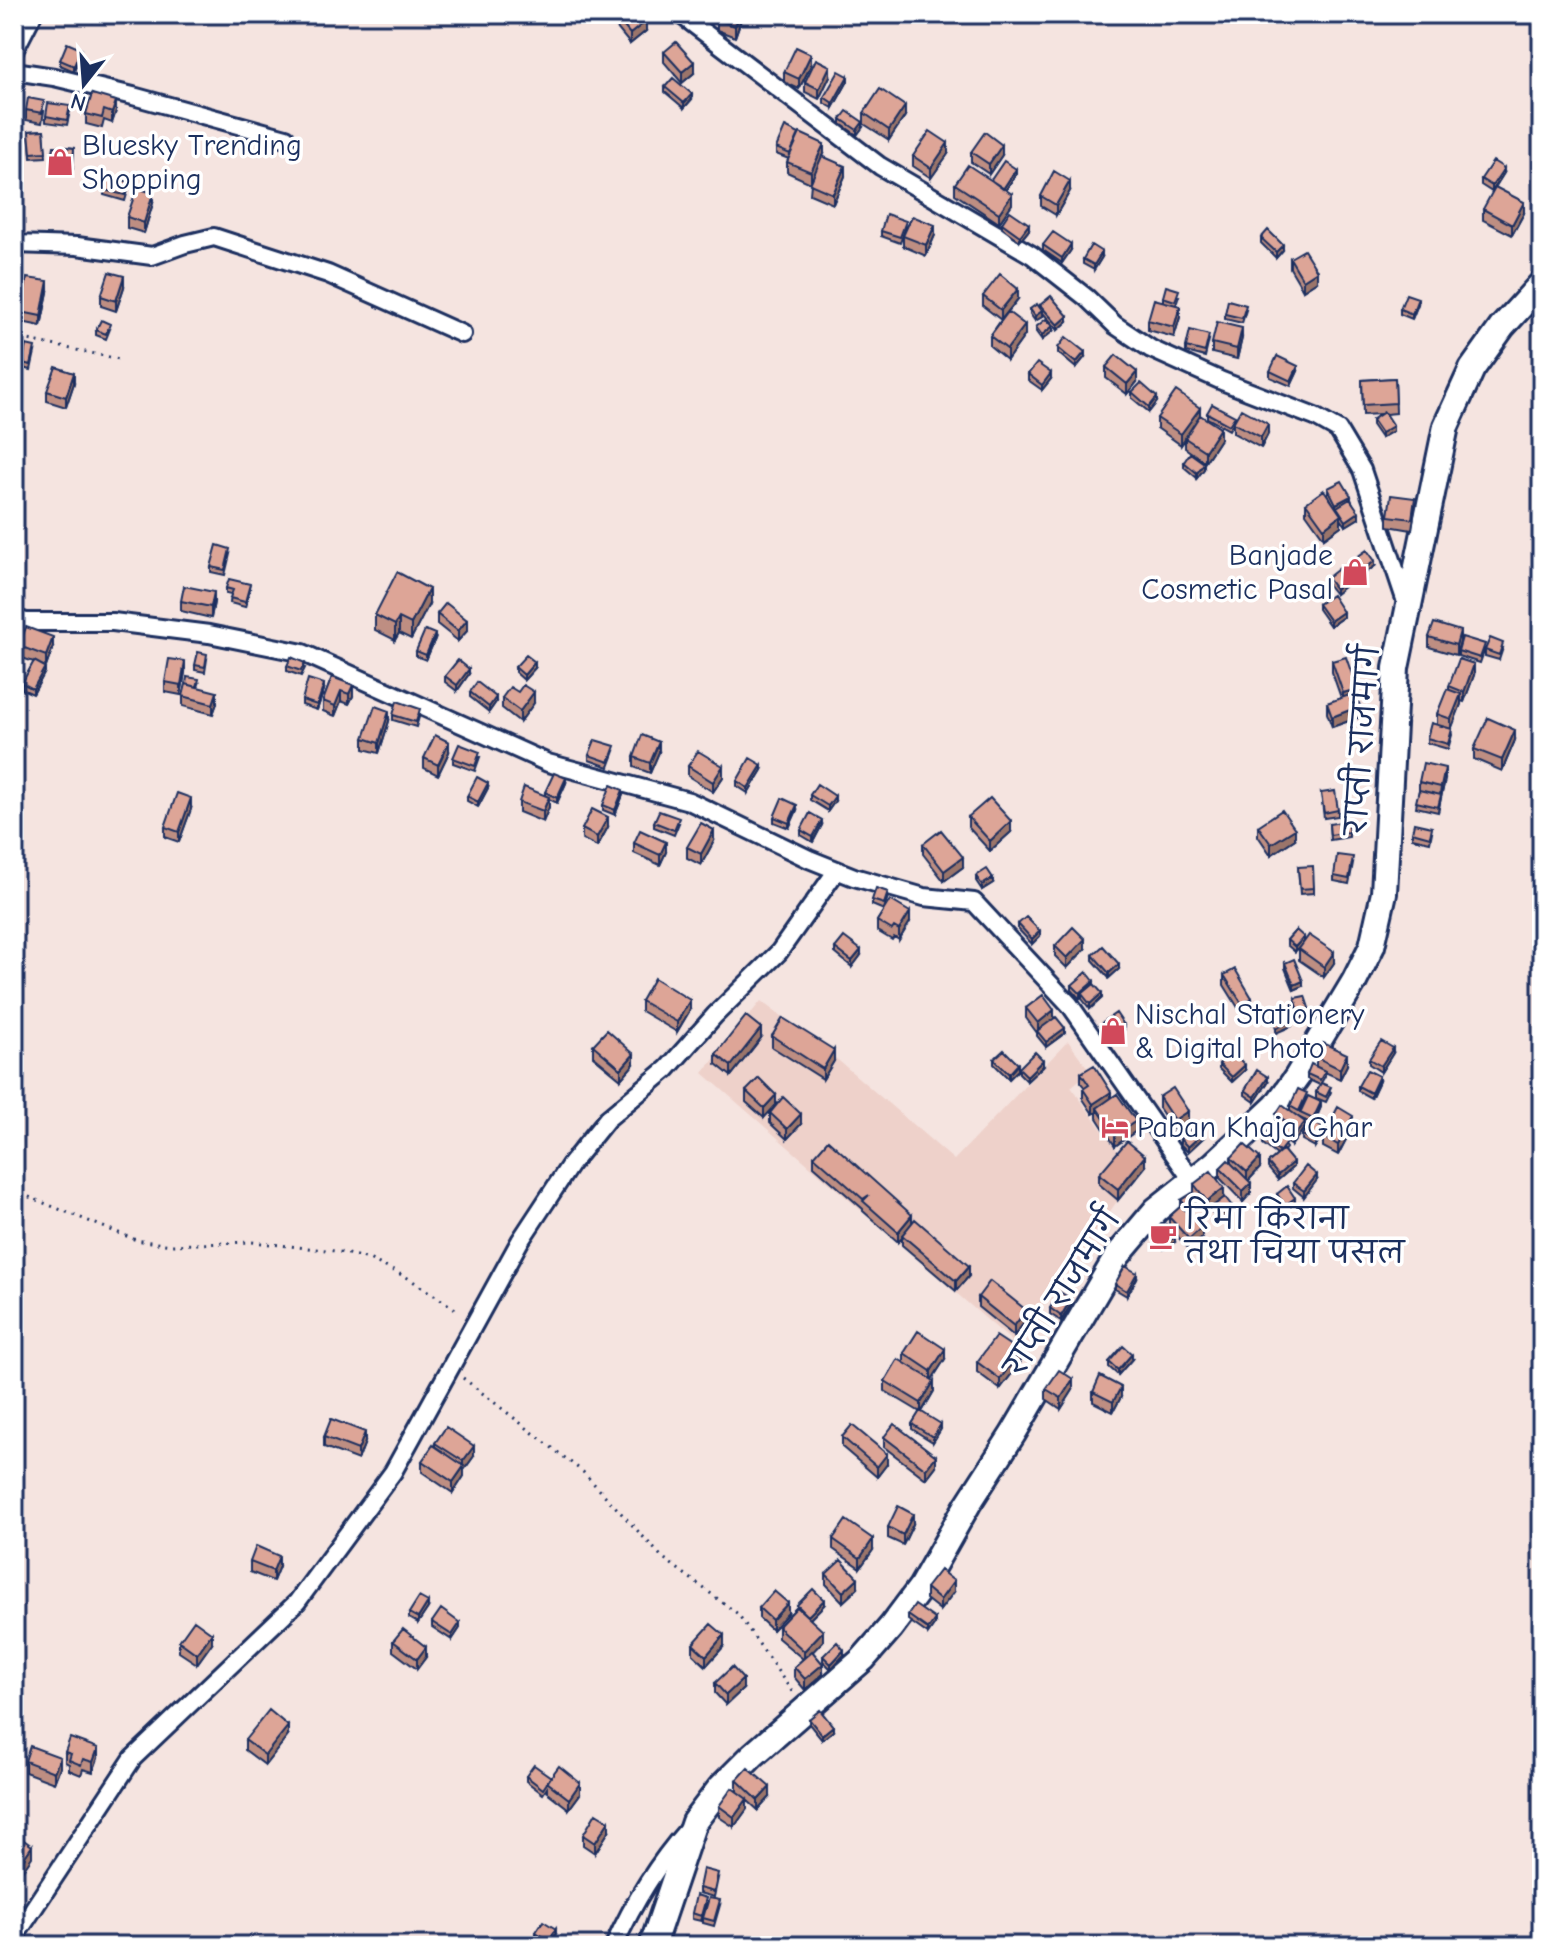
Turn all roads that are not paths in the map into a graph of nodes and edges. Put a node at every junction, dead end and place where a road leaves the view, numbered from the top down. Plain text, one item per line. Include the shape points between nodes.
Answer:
1 (33, 14) edge
2 (680, 14) edge
3 (14, 51) edge
4 (14, 71) edge
5 (286, 138) dead end
6 (14, 244) edge
7 (1542, 283) edge
8 (462, 334) dead end
9 (1409, 609) junction
10 (14, 618) edge
11 (837, 870) junction
12 (1192, 1180) junction
13 (694, 1822) junction
14 (14, 1938) edge
15 (614, 1946) edge
16 (652, 1946) edge

1 - 3 street
2 - 9 street via 880,166 1032,255 1151,349 1338,430 1362,470
4 - 5 street via 133,96
6 - 8 street via 152,256 214,237 328,274
7 - 9 main road, राप्ती राजमार्ग via 1472,369 1446,426
9 - 12 main road, राप्ती राजमार्ग via 1396,668 1384,893 1372,946 1276,1106
10 - 11 street via 113,622 303,653 548,763 689,801
11 - 12 street via 924,897 974,902 1070,1005
11 - 14 street via 779,952 667,1069 607,1119 579,1154 520,1241 393,1472 297,1602 133,1758
12 - 13 main road, राप्ती राजमार्ग via 1156,1210 1118,1255 921,1587 863,1659 753,1755
13 - 15 street via 666,1855
13 - 16 main road, राप्ती राजमार्ग

